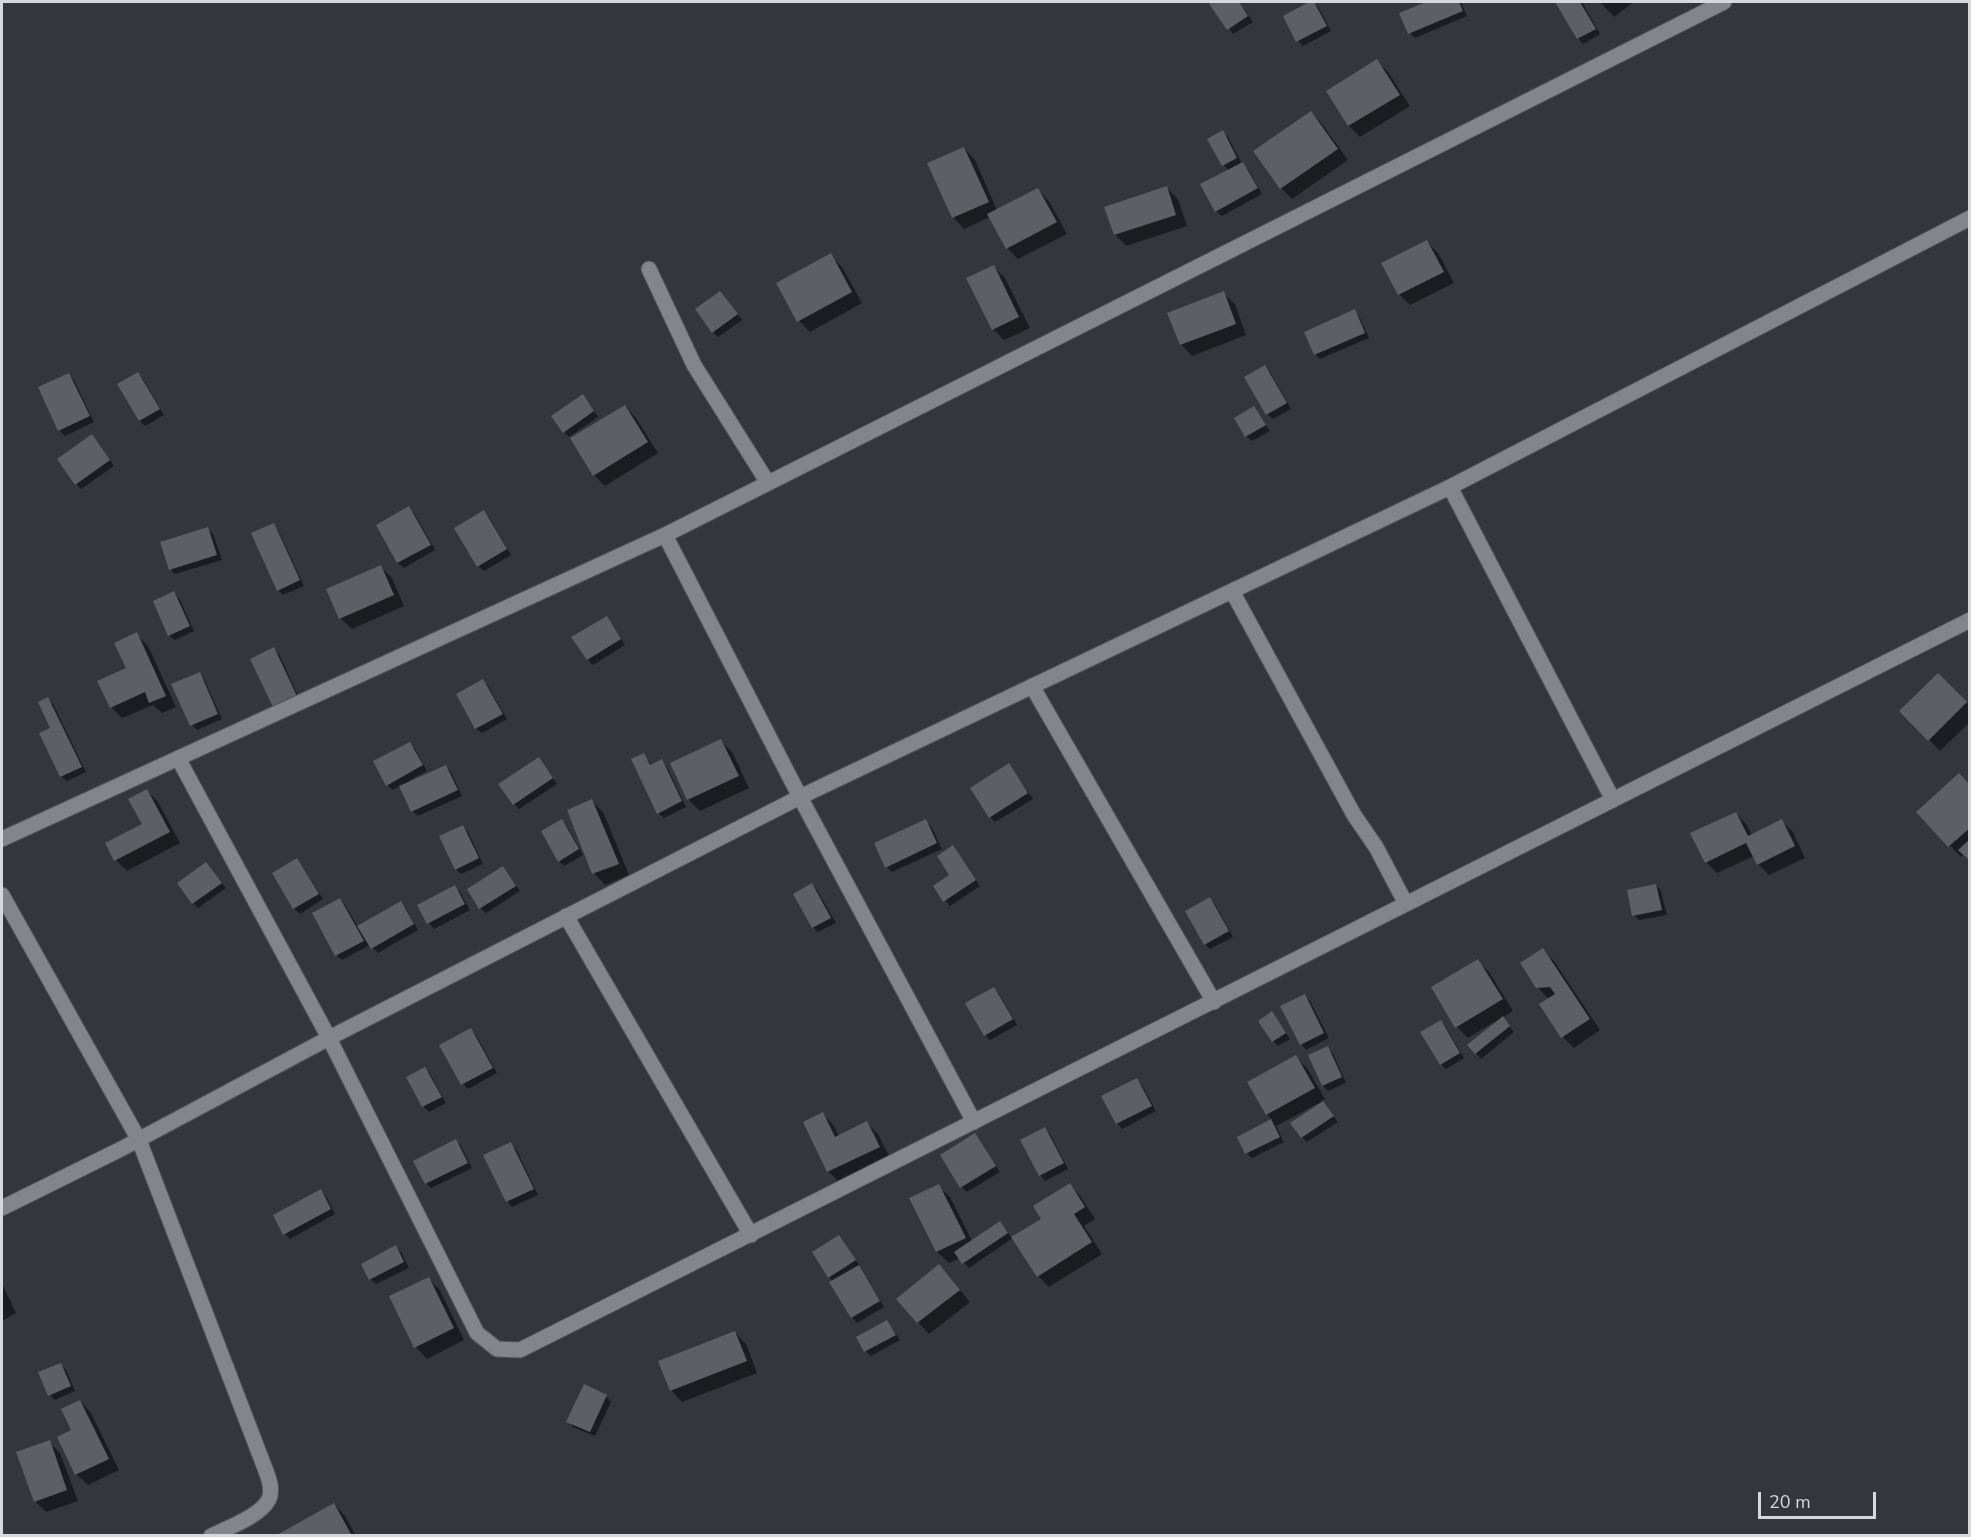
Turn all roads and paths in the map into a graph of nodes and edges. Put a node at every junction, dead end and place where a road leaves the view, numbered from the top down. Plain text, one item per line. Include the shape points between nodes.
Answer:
1 (1724, 2) edge
2 (1970, 218) edge
3 (649, 269) dead end
4 (768, 483) junction
5 (1450, 487) junction
6 (665, 535) junction
7 (1232, 591) junction
8 (1970, 620) edge
9 (1032, 686) junction
10 (178, 758) junction
11 (800, 797) junction
12 (1613, 800) junction
13 (2, 839) edge
14 (2, 895) edge
15 (1406, 904) junction
16 (566, 916) junction
17 (1214, 1002) junction
18 (329, 1038) junction
19 (974, 1122) junction
20 (139, 1140) junction
21 (2, 1208) edge
22 (751, 1235) junction
23 (211, 1536) edge

1 - 4 street
2 - 5 street
3 - 4 street via 694,365
4 - 6 street
5 - 7 street
5 - 12 street
6 - 10 street
6 - 11 street
7 - 9 street
7 - 15 street
8 - 12 street
9 - 11 street
9 - 17 street
10 - 13 street
10 - 18 street
11 - 16 street
11 - 19 street
12 - 15 street
14 - 20 street
15 - 17 street
16 - 18 street
16 - 22 street
17 - 19 street
18 - 20 street
18 - 22 street via 477,1333 497,1350 520,1350
19 - 22 street
20 - 21 street
20 - 23 street via 271,1486 269,1499 256,1513

